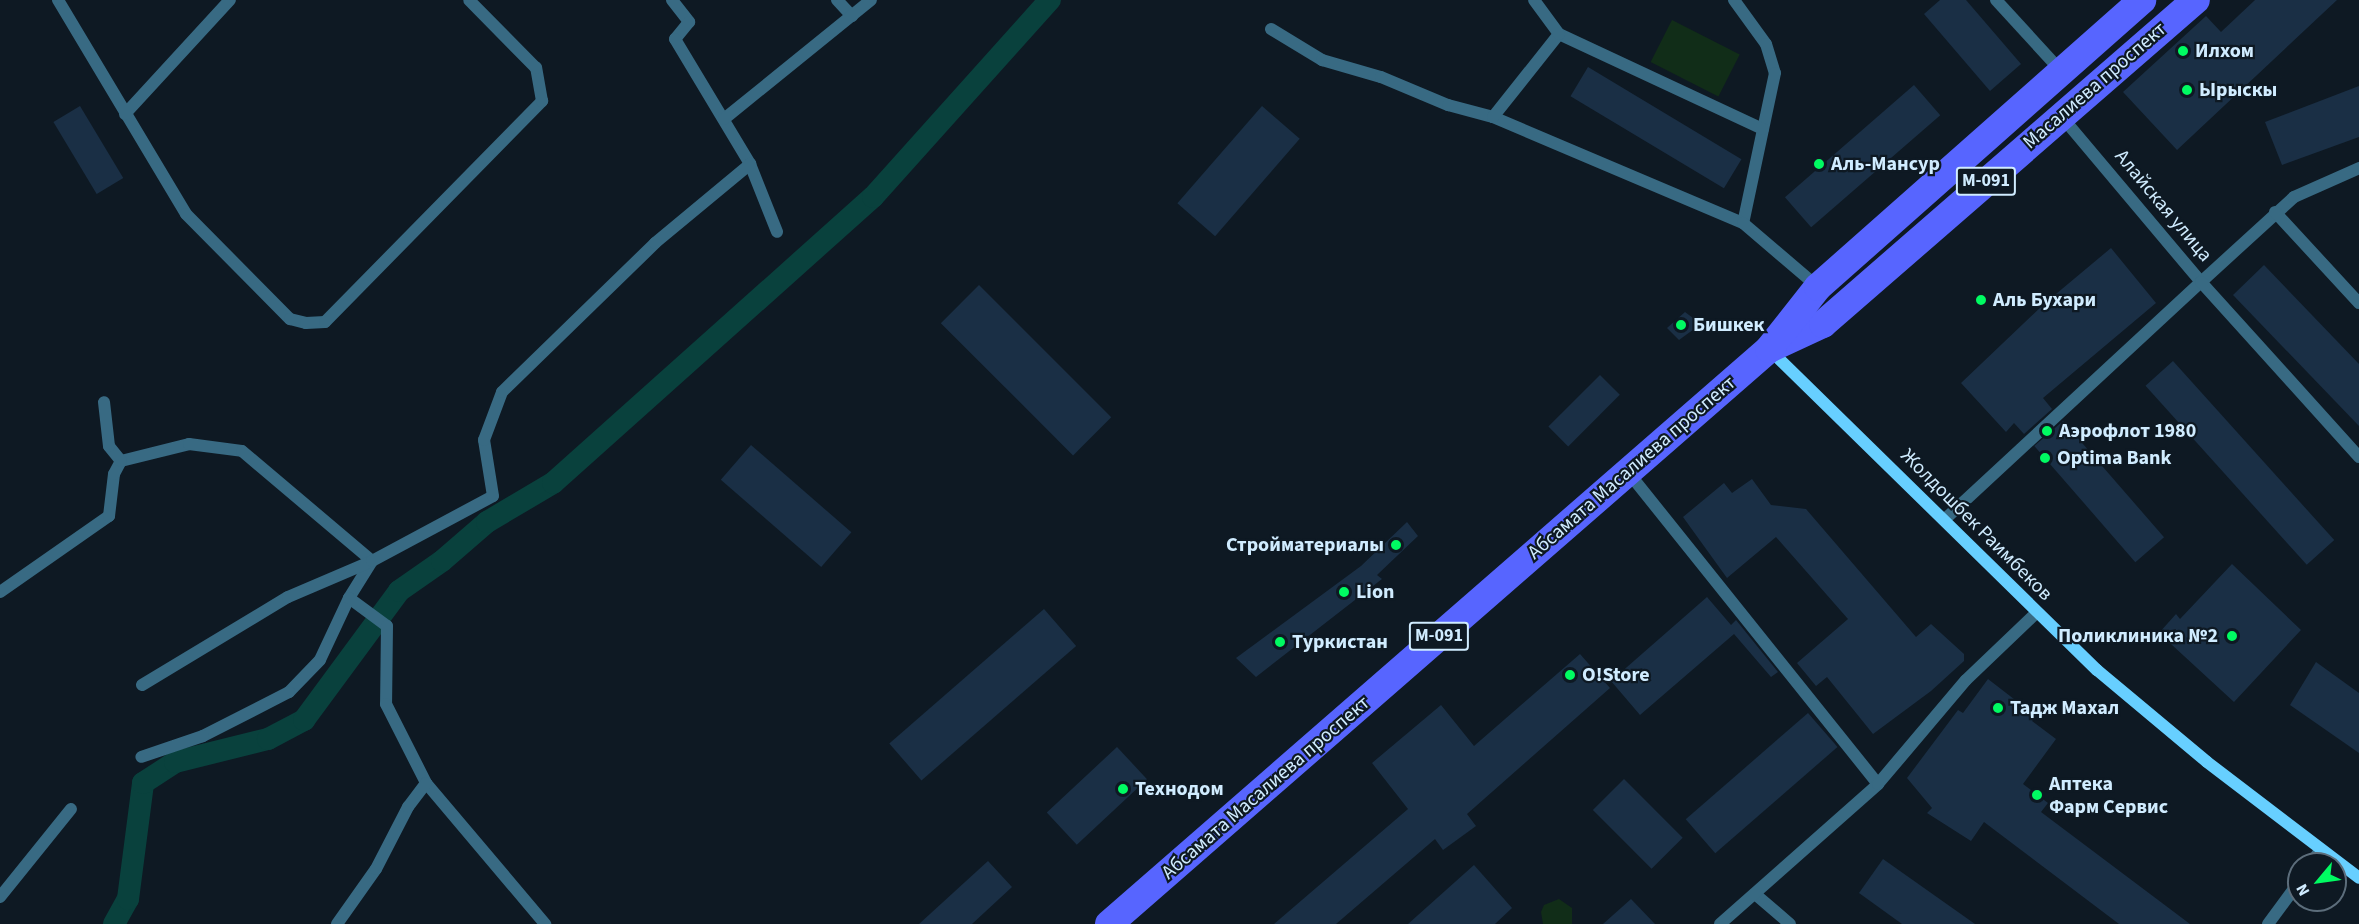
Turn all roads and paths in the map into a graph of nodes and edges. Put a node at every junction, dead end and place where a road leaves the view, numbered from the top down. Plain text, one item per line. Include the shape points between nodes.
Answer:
1 (58, 0) edge
2 (230, 0) edge
3 (470, 0) edge
4 (672, 0) edge
5 (837, 0) edge
6 (871, 0) edge
7 (1533, 0) edge
8 (1734, 0) edge
9 (1996, 0) edge
10 (2142, 0) edge
11 (2196, 0) edge
12 (852, 16) junction
13 (1271, 29) dead end
14 (1559, 34) junction
15 (2061, 71) junction
16 (125, 114) junction
17 (2060, 116) junction
18 (1493, 117) junction
19 (724, 119) junction
20 (1763, 129) junction
21 (750, 164) junction
22 (2359, 168) edge
23 (2275, 212) junction
24 (1743, 223) junction
25 (777, 232) dead end
26 (2201, 282) junction
27 (1818, 287) junction
28 (2359, 303) edge
29 (1769, 349) junction
30 (104, 402) dead end
31 (2359, 457) edge
32 (121, 461) junction
33 (1628, 472) junction
34 (1944, 520) junction
35 (372, 561) junction
36 (0, 592) edge
37 (349, 598) junction
38 (2036, 613) junction
39 (142, 685) dead end
40 (141, 756) dead end
41 (426, 783) junction
42 (1878, 784) junction
43 (70, 809) dead end
44 (2320, 850) joint
45 (2359, 878) edge
46 (1755, 894) junction
47 (0, 897) edge
48 (2287, 898) edge
49 (337, 924) edge
50 (545, 924) edge
51 (1109, 924) edge
52 (1720, 924) edge
53 (1790, 924) edge
54 (2268, 924) edge

1 - 16 street
2 - 16 street
3 - 16 street via 536,68 542,101 325,322 290,319 186,214
4 - 19 street via 689,22 675,39
5 - 12 street
6 - 12 street
7 - 14 street
8 - 20 street via 1766,44 1775,73
9 - 15 street
10 - 15 main road, Абсамата Масалиева проспект / М-091
11 - 17 main road, Масалиева проспект / М-091
12 - 19 street
13 - 18 street via 1322,60
14 - 18 street
14 - 20 street
15 - 27 main road, Абсамата Масалиева проспект / М-091
17 - 26 street, Алайская улица
17 - 29 main road, Масалиева проспект / М-091 via 1823,324
18 - 24 street
19 - 21 street
20 - 24 street
21 - 25 street
21 - 35 street via 656,243 502,392 484,440 493,496
22 - 23 street, Алайская улица via 2294,197
23 - 26 street, Алайская улица
23 - 28 street
24 - 27 street
26 - 31 street
26 - 34 street
27 - 29 main road, Абсамата Масалиева проспект / М-091
29 - 33 main road, Абсамата Масалиева проспект / М-091
29 - 34 main road, Жолдошбек Раимбеков
30 - 32 street via 109,446
32 - 35 street via 189,444 242,451
32 - 36 street via 114,474 109,516
33 - 42 street
33 - 51 main road, Абсамата Масалиева проспект / М-091
34 - 38 main road, Жолдошбек Раимбеков
35 - 37 street
35 - 39 street via 288,597
37 - 40 street via 320,660 289,692 203,736
37 - 41 street via 387,626 386,704
38 - 42 street via 1966,680
38 - 44 main road, Жолдошбек Раимбеков via 2207,762
41 - 49 street via 408,807 376,869
41 - 50 street
42 - 46 street
43 - 47 street
44 - 45 main road, Жолдошбек Раимбеков
46 - 52 street
46 - 53 street
48 - 54 street

